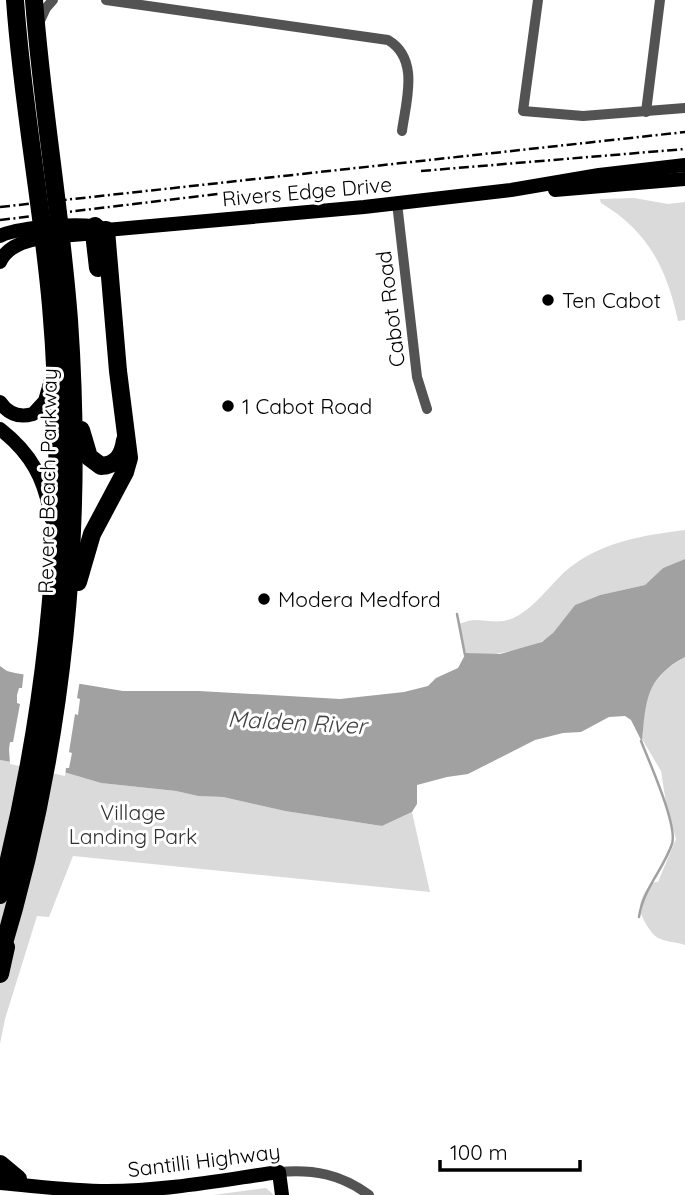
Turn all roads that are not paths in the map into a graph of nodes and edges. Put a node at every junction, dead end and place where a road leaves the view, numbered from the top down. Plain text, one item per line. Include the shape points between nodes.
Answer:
1 (15, 0) edge
2 (34, 0) edge
3 (53, 0) edge
4 (106, 0) edge
5 (538, 0) edge
6 (660, 0) edge
7 (176, 5) edge
8 (36, 29) junction
9 (685, 108) edge
10 (646, 112) junction
11 (402, 131) dead end
12 (43, 162) junction
13 (685, 164) edge
14 (685, 179) edge
15 (511, 190) junction
16 (397, 203) junction
17 (99, 230) junction
18 (0, 236) edge
19 (0, 262) edge
20 (56, 270) junction
21 (52, 323) junction
22 (73, 384) junction
23 (0, 402) edge
24 (427, 409) dead end
25 (0, 429) edge
26 (125, 430) junction
27 (54, 575) junction
28 (56, 645) junction
29 (30, 807) junction
30 (0, 895) edge
31 (13, 912) junction
32 (0, 957) edge
33 (0, 974) edge
34 (0, 1164) edge
35 (279, 1172) junction
36 (0, 1173) edge
37 (18, 1179) junction
38 (0, 1183) edge
39 (39, 1186) junction
40 (282, 1195) edge
41 (369, 1195) edge

1 - 12 highway, Revere Beach Parkway
2 - 8 highway, Revere Beach Parkway
3 - 8 street
4 - 7 street
5 - 10 street via 523,111 565,116
6 - 10 street
7 - 11 street via 390,42 402,54 408,72
8 - 12 highway, Revere Beach Parkway
9 - 10 street
12 - 20 highway, Revere Beach Parkway
13 - 15 main road, Rivers Edge Drive
14 - 15 main road, Rivers Edge Drive
15 - 16 main road, Rivers Edge Drive
16 - 17 main road, Rivers Edge Drive
16 - 24 street, Cabot Road via 417,377
17 - 18 main road, Rivers Edge Drive via 79,225
17 - 19 main road, Rivers Edge Drive via 20,243
17 - 26 highway via 101,290
20 - 21 highway, Revere Beach Parkway
20 - 22 highway, Revere Beach Parkway
21 - 23 main road via 51,376 44,404 33,414 21,416
21 - 27 highway, Revere Beach Parkway via 58,448
22 - 26 highway via 85,448 94,462 104,466 118,459
22 - 28 highway, Revere Beach Parkway via 73,537
25 - 27 main road via 25,451 42,480 51,520
26 - 28 highway via 128,464 90,539
27 - 28 highway, Revere Beach Parkway
28 - 29 highway, Revere Beach Parkway via 52,735
29 - 30 highway, Revere Beach Parkway
29 - 31 highway, Revere Beach Parkway
31 - 32 highway, Revere Beach Parkway
31 - 33 highway
34 - 37 highway
35 - 39 main road, Santilli Highway via 131,1191
35 - 40 main road
35 - 41 street, Santilli Highway via 319,1171 344,1179
36 - 37 main road, Santilli Highway
37 - 39 main road, Santilli Highway
38 - 39 main road, Santilli Highway

